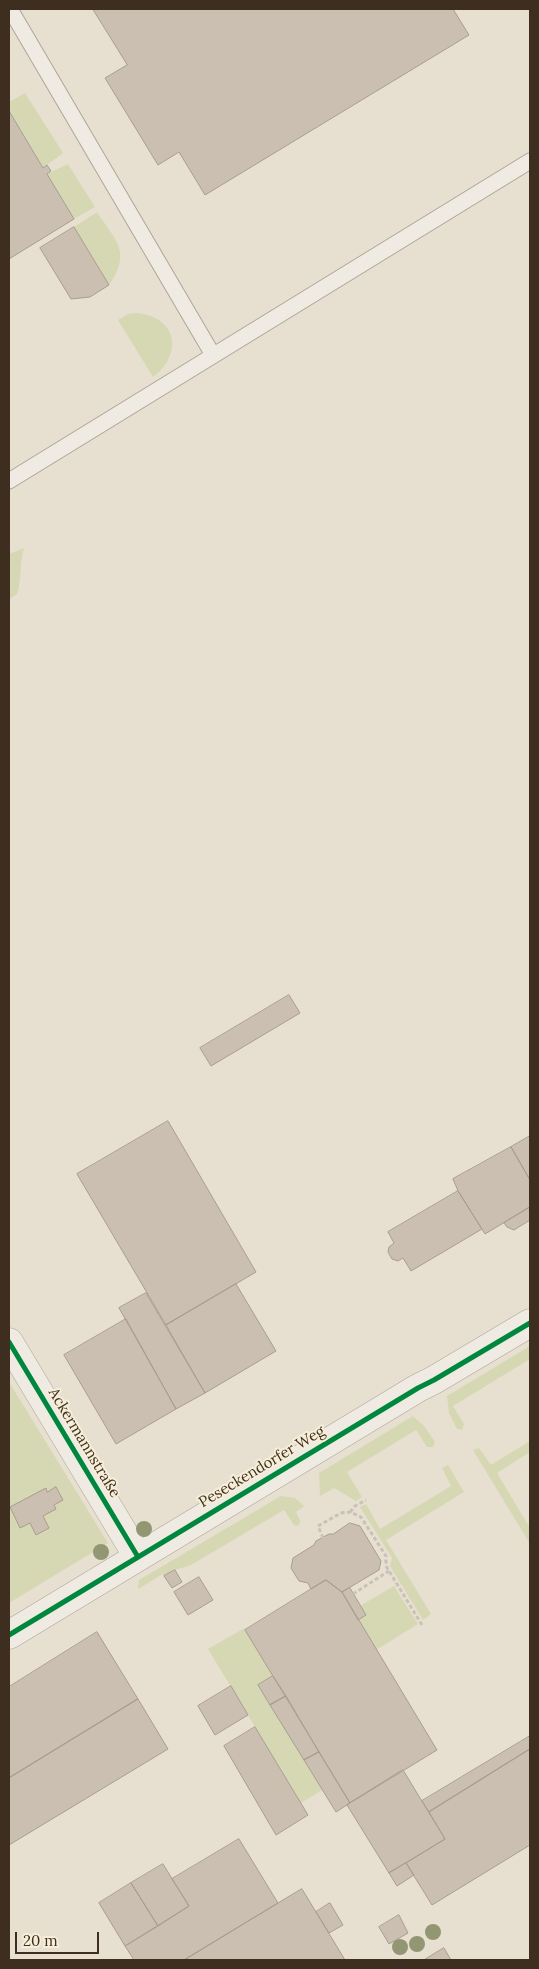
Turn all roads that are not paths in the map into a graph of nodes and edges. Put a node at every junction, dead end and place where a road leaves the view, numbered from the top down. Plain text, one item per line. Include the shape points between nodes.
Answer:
1 (10, 9) edge
2 (530, 161) edge
3 (213, 355) junction
4 (9, 481) edge
5 (530, 1323) edge
6 (9, 1342) edge
7 (138, 1557) junction
8 (9, 1635) edge

1 - 3 lane
2 - 3 lane
3 - 4 lane
5 - 7 street, Peseckendorfer Weg
6 - 7 street, Ackermannstraße
7 - 8 street, Peseckendorfer Weg

